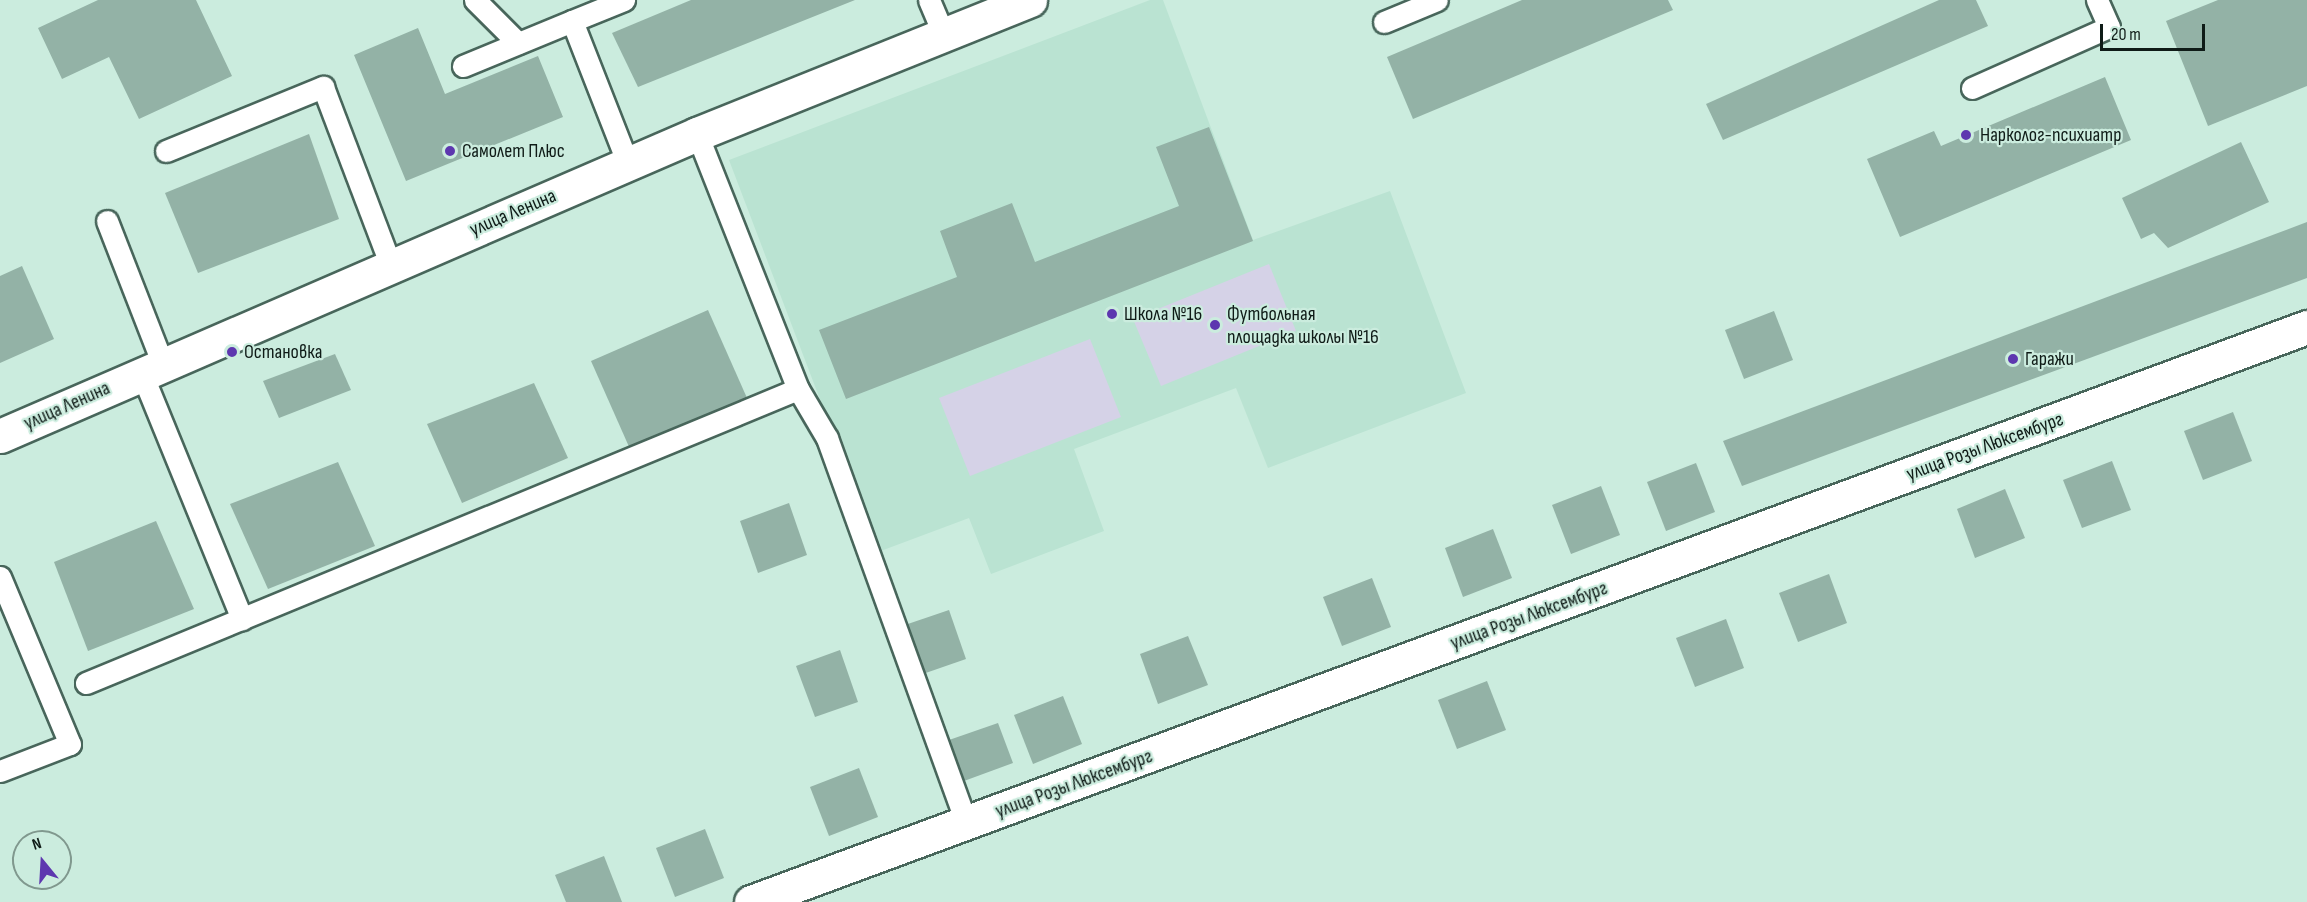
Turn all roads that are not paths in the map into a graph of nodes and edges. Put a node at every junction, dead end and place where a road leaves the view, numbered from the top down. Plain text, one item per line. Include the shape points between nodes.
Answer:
1 (475, 0) edge
2 (624, 0) edge
3 (929, 0) edge
4 (1030, 0) edge
5 (1437, 0) edge
6 (2097, 0) edge
7 (572, 21) junction
8 (1384, 22) dead end
9 (944, 35) junction
10 (518, 43) junction
11 (463, 66) dead end
12 (1972, 88) dead end
13 (697, 134) junction
14 (166, 151) dead end
15 (628, 164) junction
16 (107, 221) dead end
17 (391, 266) junction
18 (2307, 327) edge
19 (152, 370) junction
20 (798, 389) junction
21 (0, 436) edge
22 (0, 577) edge
23 (242, 619) junction
24 (86, 683) dead end
25 (0, 771) edge
26 (966, 823) junction
27 (751, 902) edge

1 - 10 lane
2 - 7 lane
3 - 9 lane
4 - 9 street, улица Ленина
5 - 8 lane
6 - 12 lane via 2109,27
7 - 10 lane
7 - 15 lane
9 - 13 street, улица Ленина
10 - 11 lane
13 - 15 street, улица Ленина
13 - 20 lane
14 - 17 lane via 324,87
15 - 17 street, улица Ленина
16 - 19 lane
17 - 19 street, улица Ленина
18 - 26 street, улица Розы Люксембург
19 - 21 street, улица Ленина
19 - 23 lane
20 - 23 lane
20 - 26 lane via 827,438
22 - 25 lane via 70,744
23 - 24 lane
26 - 27 street, улица Розы Люксембург

